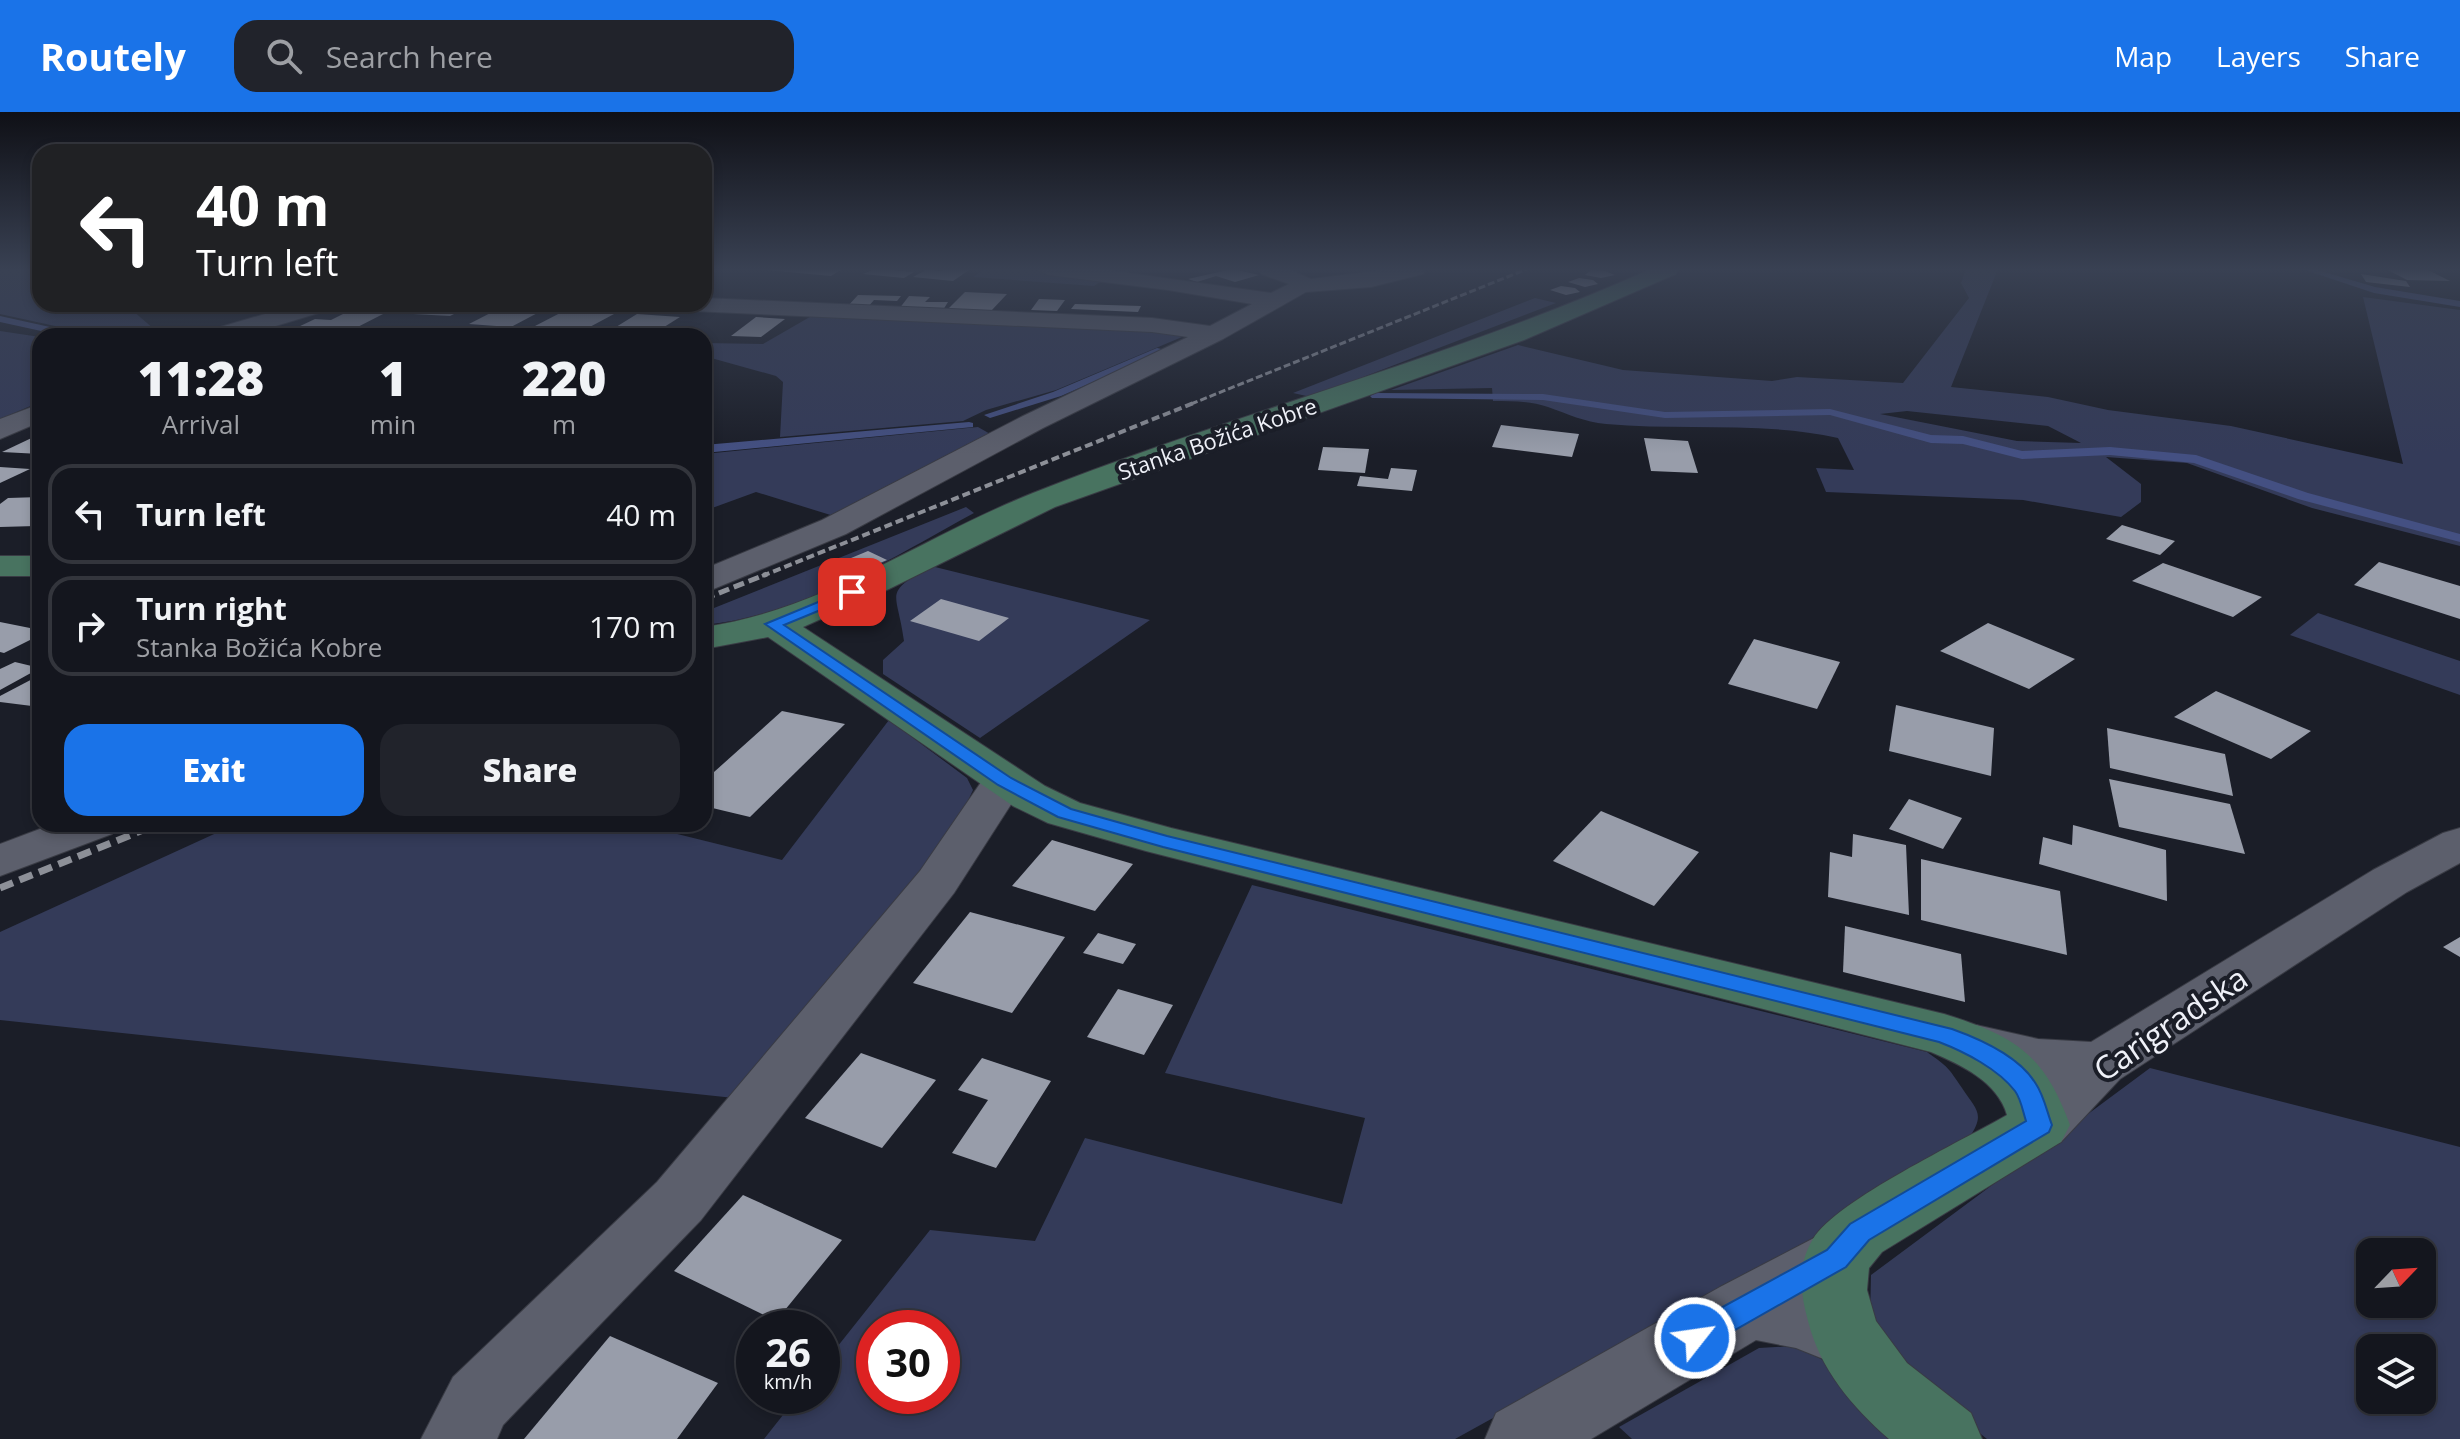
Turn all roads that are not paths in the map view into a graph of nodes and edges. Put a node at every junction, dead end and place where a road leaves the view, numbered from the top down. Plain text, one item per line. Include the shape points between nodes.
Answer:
1 (1193, 331) edge
2 (1220, 331) edge
3 (1520, 331) edge
4 (1214, 334) junction
5 (32, 416) edge
6 (0, 430) edge
7 (0, 566) edge
8 (32, 566) edge
9 (712, 579) edge
10 (773, 624) junction
11 (712, 636) edge
12 (1004, 781) junction
13 (75, 832) edge
14 (2460, 843) edge
15 (0, 861) edge
16 (1966, 1043) junction
17 (2100, 1064) junction
18 (2040, 1125) junction
19 (1837, 1258) junction
20 (1744, 1309) junction
21 (1846, 1336) junction
22 (458, 1439) edge
23 (1522, 1439) edge
24 (1945, 1439) edge

1 - 4 street
2 - 4 street
3 - 10 street, Stanka Božića Kobre via 1041,501 831,602
4 - 9 street via 834,527
5 - 6 street
7 - 8 street
10 - 11 street, Stanka Božića Kobre
10 - 12 street
12 - 16 street via 1064,813 1163,841
12 - 22 street via 937,882 679,1201 478,1401
13 - 15 street
14 - 17 street, Carigradska via 2390,881
16 - 17 street via 2038,1061
16 - 18 street via 2026,1087
17 - 18 street, Carigradska
18 - 19 street, Carigradska via 1859,1232
19 - 20 street, Carigradska
19 - 21 street via 1833,1290
20 - 21 street via 1781,1310
20 - 23 street, Carigradska
21 - 24 street via 1882,1387

